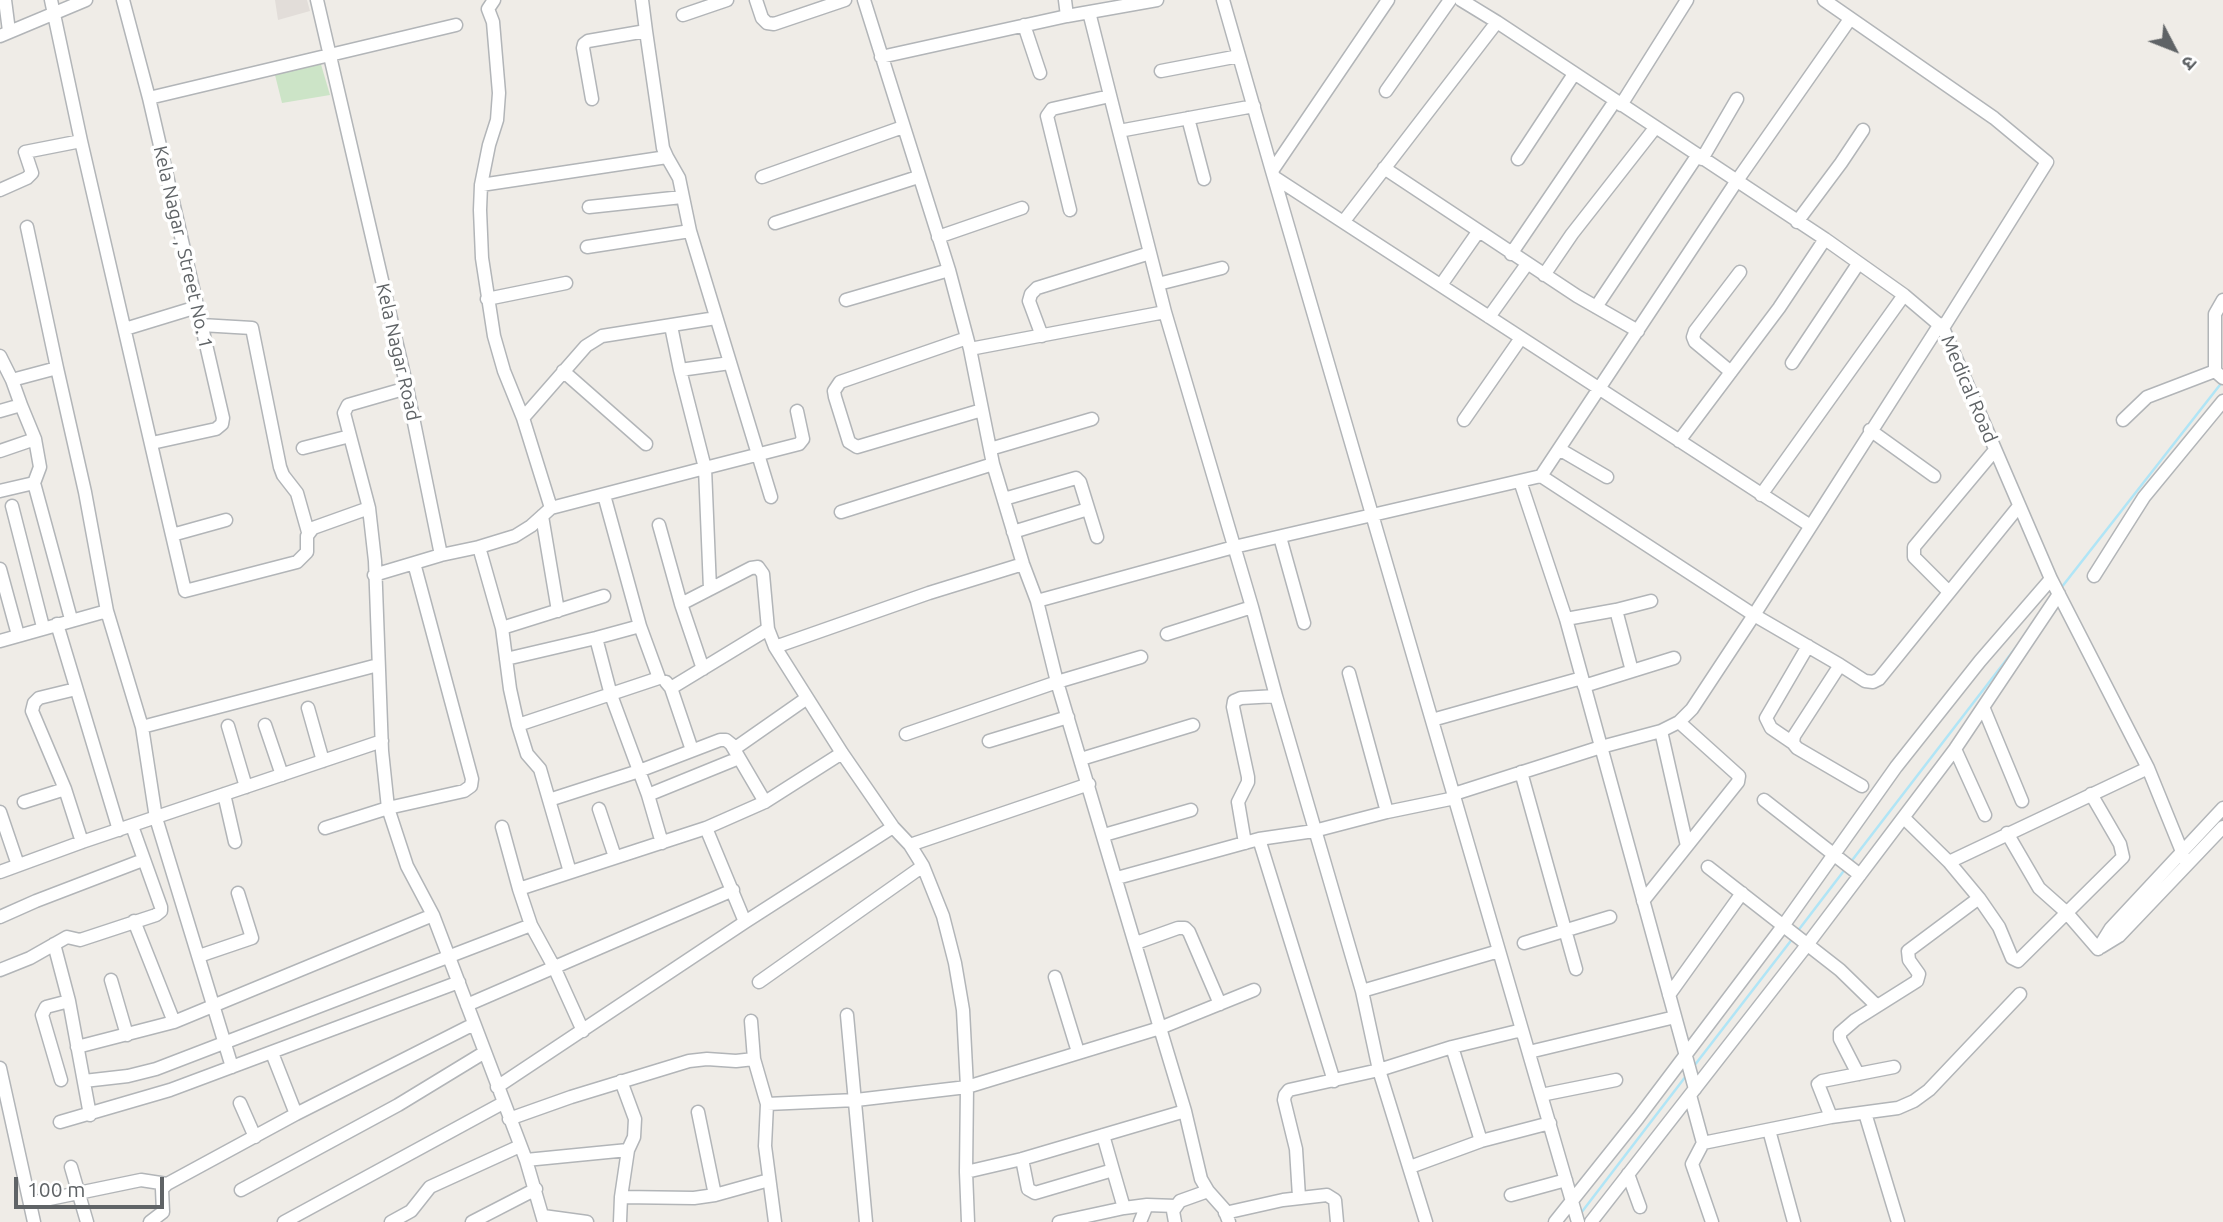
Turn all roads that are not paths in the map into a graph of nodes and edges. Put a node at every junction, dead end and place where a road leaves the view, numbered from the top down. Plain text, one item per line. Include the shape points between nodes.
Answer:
1 (5, 0) edge
2 (86, 0) edge
3 (123, 0) edge
4 (317, 0) edge
5 (494, 0) edge
6 (642, 0) edge
7 (727, 0) edge
8 (756, 0) edge
9 (845, 0) edge
10 (864, 0) edge
11 (1065, 0) edge
12 (1157, 0) edge
13 (1223, 0) edge
14 (1388, 0) edge
15 (1450, 0) edge
16 (1461, 0) edge
17 (1687, 0) edge
18 (1824, 0) edge
19 (825, 3) edge
20 (1106, 4) edge
21 (1483, 5) edge
22 (52, 6) edge
23 (1089, 12) junction
24 (683, 15) dead end
25 (1067, 16) junction
26 (1850, 19) junction
27 (1497, 22) junction
28 (456, 25) dead end
29 (1024, 25) junction
30 (646, 31) junction
31 (5, 34) edge
32 (332, 56) junction
33 (1239, 56) junction
34 (881, 57) junction
35 (1161, 71) dead end
36 (1040, 74) dead end
37 (1574, 74) junction
38 (1386, 91) dead end
39 (1110, 96) junction
40 (149, 98) junction
41 (1737, 99) dead end
42 (592, 100) dead end
43 (1618, 103) junction
44 (1254, 106) junction
45 (1188, 118) junction
46 (903, 127) junction
47 (1655, 128) junction
48 (1863, 130) dead end
49 (1119, 131) junction
50 (81, 141) junction
51 (667, 157) junction
52 (1699, 157) junction
53 (1518, 159) dead end
54 (1384, 168) junction
55 (1273, 174) junction
56 (762, 177) dead end
57 (918, 177) junction
58 (1204, 178) dead end
59 (1737, 182) junction
60 (481, 185) junction
61 (0, 190) edge
62 (682, 197) junction
63 (589, 207) dead end
64 (1022, 208) dead end
65 (1070, 210) dead end
66 (1344, 221) junction
67 (1797, 222) junction
68 (775, 223) dead end
69 (27, 227) dead end
70 (690, 231) junction
71 (1478, 232) junction
72 (939, 237) junction
73 (1825, 239) junction
74 (587, 247) dead end
75 (1150, 253) junction
76 (1511, 254) junction
77 (1527, 264) junction
78 (1858, 264) junction
79 (1222, 268) dead end
80 (949, 270) junction
81 (1741, 272) dead end
82 (1544, 275) junction
83 (566, 283) dead end
84 (1158, 284) junction
85 (1441, 285) junction
86 (1904, 295) junction
87 (487, 299) junction
88 (2223, 299) edge
89 (846, 300) dead end
90 (197, 307) junction
91 (1596, 307) junction
92 (1166, 312) junction
93 (1489, 317) junction
94 (716, 318) junction
95 (201, 325) junction
96 (671, 326) junction
97 (1942, 326) junction
98 (125, 329) junction
99 (1638, 331) junction
100 (1042, 335) junction
101 (1521, 338) junction
102 (968, 344) junction
103 (0, 356) edge
104 (730, 363) junction
105 (1792, 363) dead end
106 (57, 368) junction
107 (680, 370) junction
108 (563, 371) junction
109 (1731, 372) junction
110 (2219, 374) edge
111 (12, 380) junction
112 (407, 388) junction
113 (1599, 388) junction
114 (2223, 401) edge
115 (21, 405) junction
116 (982, 410) junction
117 (0, 411) edge
118 (797, 411) dead end
119 (523, 418) junction
120 (1092, 419) dead end
121 (1464, 420) dead end
122 (2123, 420) dead end
123 (1870, 430) junction
124 (349, 436) junction
125 (35, 439) junction
126 (1679, 441) junction
127 (152, 443) junction
128 (646, 444) dead end
129 (303, 448) dead end
130 (990, 449) junction
131 (1559, 449) junction
132 (1995, 450) junction
133 (0, 451) edge
134 (758, 454) junction
135 (993, 464) junction
136 (705, 468) junction
137 (1541, 476) junction
138 (1934, 476) dead end
139 (1607, 477) dead end
140 (1520, 481) junction
141 (34, 482) junction
142 (0, 491) edge
143 (604, 495) junction
144 (1761, 495) junction
145 (771, 497) dead end
146 (1004, 499) junction
147 (12, 506) dead end
148 (2019, 506) junction
149 (369, 508) junction
150 (1088, 509) junction
151 (546, 512) junction
152 (841, 512) dead end
153 (1373, 516) junction
154 (226, 520) dead end
155 (659, 525) dead end
156 (1810, 526) junction
157 (308, 532) junction
158 (1013, 532) junction
159 (172, 535) junction
160 (1097, 537) dead end
161 (1280, 537) junction
162 (1234, 547) junction
163 (479, 548) junction
164 (441, 555) junction
165 (414, 563) junction
166 (1023, 564) junction
167 (0, 569) edge
168 (374, 575) junction
169 (2094, 576) dead end
170 (2052, 579) junction
171 (710, 589) junction
172 (1949, 592) junction
173 (2059, 594) junction
174 (604, 596) dead end
175 (1037, 601) junction
176 (1651, 601) dead end
177 (681, 604) junction
178 (1252, 607) junction
179 (1616, 610) junction
180 (107, 611) junction
181 (558, 611) junction
182 (1754, 615) junction
183 (71, 619) junction
184 (1566, 619) junction
185 (1304, 623) dead end
186 (57, 624) junction
187 (640, 626) junction
188 (43, 627) junction
189 (502, 628) junction
190 (768, 629) junction
191 (1167, 634) dead end
192 (18, 635) junction
193 (596, 638) junction
194 (0, 641) edge
195 (1808, 646) junction
196 (775, 648) junction
197 (1141, 657) dead end
198 (1674, 658) dead end
199 (506, 659) junction
200 (378, 664) junction
201 (1840, 665) junction
202 (702, 669) junction
203 (1632, 671) junction
204 (1349, 674) dead end
205 (659, 678) junction
206 (1057, 682) junction
207 (1583, 682) junction
208 (671, 688) junction
209 (76, 689) junction
210 (611, 695) junction
211 (1276, 696) junction
212 (807, 698) junction
213 (308, 708) dead end
214 (1984, 709) junction
215 (1068, 717) junction
216 (1432, 719) junction
217 (1679, 722) junction
218 (265, 725) dead end
219 (518, 725) junction
220 (1193, 725) dead end
221 (229, 726) dead end
222 (142, 727) junction
223 (1661, 731) junction
224 (906, 734) dead end
225 (382, 741) junction
226 (989, 741) dead end
227 (1793, 743) junction
228 (1601, 747) junction
229 (1955, 749) junction
230 (692, 750) junction
231 (842, 753) junction
232 (737, 754) junction
233 (1081, 759) junction
234 (323, 761) junction
235 (2148, 768) junction
236 (639, 771) junction
237 (1521, 772) junction
238 (282, 775) junction
239 (1089, 785) junction
240 (1862, 786) dead end
241 (246, 787) junction
242 (65, 789) junction
243 (224, 794) junction
244 (2091, 794) junction
245 (648, 795) junction
246 (1454, 796) junction
247 (549, 800) junction
248 (1764, 800) dead end
249 (2022, 800) dead end
250 (24, 802) dead end
251 (765, 802) junction
252 (388, 807) junction
253 (2223, 808) edge
254 (599, 809) dead end
255 (1191, 810) dead end
256 (1387, 812) junction
257 (1, 815) edge
258 (1985, 815) dead end
259 (156, 818) junction
260 (1904, 818) junction
261 (132, 826) junction
262 (502, 827) dead end
263 (893, 827) junction
264 (2223, 827) edge
265 (325, 828) dead end
266 (706, 828) junction
267 (119, 830) junction
268 (1314, 831) junction
269 (2007, 833) junction
270 (1104, 835) junction
271 (1259, 839) junction
272 (82, 842) junction
273 (236, 842) dead end
274 (662, 843) junction
275 (1245, 843) junction
276 (910, 845) junction
277 (1687, 846) junction
278 (615, 857) junction
279 (2184, 859) junction
280 (143, 860) junction
281 (1949, 862) junction
282 (1846, 863) junction
283 (18, 865) junction
284 (923, 866) junction
285 (1709, 867) dead end
286 (0, 872) edge
287 (570, 872) junction
288 (1116, 878) junction
289 (519, 889) junction
290 (733, 890) junction
291 (238, 893) dead end
292 (1742, 893) junction
293 (1979, 898) junction
294 (1643, 901) junction
295 (2066, 912) junction
296 (433, 915) junction
297 (1610, 917) dead end
298 (0, 918) edge
299 (135, 921) junction
300 (745, 922) junction
301 (531, 925) junction
302 (1783, 926) junction
303 (1565, 930) junction
304 (1136, 943) junction
305 (1524, 943) dead end
306 (54, 944) junction
307 (1807, 944) junction
308 (1499, 951) junction
309 (199, 956) junction
310 (449, 957) junction
311 (554, 967) junction
312 (1576, 969) dead end
313 (0, 970) edge
314 (1055, 978) dead end
315 (111, 981) dead end
316 (458, 982) junction
317 (759, 982) dead end
318 (373, 987) junction
319 (1254, 990) dead end
320 (1362, 991) junction
321 (2020, 994) dead end
322 (1669, 995) junction
323 (69, 1001) junction
324 (1220, 1004) junction
325 (467, 1005) junction
326 (1877, 1006) junction
327 (215, 1007) junction
328 (381, 1010) junction
329 (847, 1015) dead end
330 (1675, 1017) junction
331 (751, 1021) dead end
332 (174, 1022) junction
333 (474, 1024) junction
334 (1160, 1028) junction
335 (1522, 1030) junction
336 (583, 1031) junction
337 (127, 1035) junction
338 (225, 1043) junction
339 (77, 1047) junction
340 (1452, 1047) junction
341 (485, 1052) junction
342 (1077, 1052) junction
343 (1529, 1052) junction
344 (272, 1053) junction
345 (754, 1059) junction
346 (1688, 1065) junction
347 (232, 1067) junction
348 (1894, 1067) dead end
349 (0, 1069) edge
350 (1379, 1070) junction
351 (1858, 1074) junction
352 (61, 1080) dead end
353 (1616, 1080) dead end
354 (84, 1081) junction
355 (621, 1081) junction
356 (1334, 1081) junction
357 (496, 1087) junction
358 (967, 1087) junction
359 (1692, 1092) junction
360 (1541, 1095) junction
361 (856, 1100) junction
362 (240, 1103) dead end
363 (503, 1103) junction
364 (767, 1104) junction
365 (1185, 1111) junction
366 (698, 1112) dead end
367 (1865, 1112) junction
368 (296, 1114) junction
369 (90, 1115) junction
370 (1831, 1117) junction
371 (509, 1119) junction
372 (60, 1122) dead end
373 (1549, 1123) junction
374 (1769, 1130) junction
375 (1103, 1135) junction
376 (255, 1136) junction
377 (1481, 1141) junction
378 (1703, 1143) junction
379 (520, 1146) junction
380 (628, 1150) junction
381 (1022, 1159) junction
382 (526, 1160) junction
383 (71, 1167) dead end
384 (1410, 1167) junction
385 (1113, 1170) junction
386 (967, 1172) junction
387 (1628, 1174) junction
388 (769, 1180) junction
389 (1566, 1180) junction
390 (167, 1184) junction
391 (536, 1189) junction
392 (241, 1190) dead end
393 (1208, 1191) junction
394 (78, 1193) junction
395 (715, 1195) junction
396 (1511, 1195) dead end
397 (621, 1197) junction
398 (1299, 1197) junction
399 (30, 1203) junction
400 (1147, 1205) junction
401 (1176, 1206) junction
402 (1640, 1207) dead end
403 (1124, 1208) junction
404 (1574, 1213) edge
405 (1227, 1217) edge
406 (544, 1219) edge
407 (34, 1222) edge
408 (87, 1222) edge
409 (150, 1222) edge
410 (284, 1222) edge
411 (391, 1222) edge
412 (472, 1222) edge
413 (587, 1222) edge
414 (620, 1222) edge
415 (775, 1222) edge
416 (866, 1222) edge
417 (968, 1222) edge
418 (1059, 1222) edge
419 (1140, 1222) edge
420 (1175, 1222) edge
421 (1337, 1222) edge
422 (1426, 1222) edge
423 (1555, 1222) edge
424 (1591, 1222) edge
425 (1712, 1222) edge
426 (1794, 1222) edge
427 (1898, 1222) edge

1 - 31 street
2 - 22 street
3 - 40 street, Kela Nagar , Street No. 1
4 - 32 street, Kela Nagar Road
5 - 60 street via 488,9 499,93
6 - 30 street
7 - 24 street
8 - 19 street via 762,18 774,24
9 - 19 street
10 - 34 street
11 - 25 street
12 - 20 street
13 - 33 street
14 - 55 street
15 - 38 street
16 - 21 street, Medical Road
17 - 43 street
18 - 26 street
20 - 23 street
21 - 27 street, Medical Road
22 - 31 street
22 - 50 street
23 - 25 street
23 - 39 street
25 - 29 street
26 - 59 street
26 - 97 street via 1994,118 2047,162
27 - 37 street, Medical Road
27 - 54 street
28 - 32 street
29 - 34 street
29 - 36 street
30 - 42 street via 584,44
30 - 51 street
32 - 40 street
32 - 112 street, Kela Nagar Road
33 - 35 street
33 - 44 street
34 - 46 street
37 - 43 street, Medical Road
37 - 53 street
39 - 49 street
39 - 65 street via 1052,109 1047,116
40 - 90 street, Kela Nagar , Street No. 1
41 - 52 street
43 - 47 street, Medical Road
43 - 76 street
44 - 45 street
44 - 55 street
45 - 49 street
45 - 58 street
46 - 56 street
46 - 57 street
47 - 52 street, Medical Road
47 - 82 street
48 - 67 street
49 - 75 street
50 - 61 street via 25,152 32,173
50 - 98 street
51 - 60 street
51 - 62 street via 679,178
52 - 59 street, Medical Road
52 - 91 street
54 - 66 street
54 - 71 street
55 - 66 street
55 - 153 street
57 - 68 street
57 - 72 street
59 - 67 street, Medical Road
59 - 99 street
60 - 87 street
62 - 63 street
62 - 70 street
64 - 72 street
66 - 85 street
67 - 73 street, Medical Road
69 - 106 street
70 - 74 street
70 - 94 street
71 - 76 street
71 - 85 street
72 - 80 street
73 - 78 street, Medical Road
73 - 109 street
75 - 84 street
75 - 100 street via 1037,288 1029,301
76 - 77 street
77 - 82 street
77 - 93 street
78 - 86 street, Medical Road
78 - 105 street
79 - 84 street
80 - 89 street
80 - 102 street
81 - 109 street via 1693,337
82 - 91 street
83 - 87 street
84 - 92 street
85 - 93 street
86 - 97 street, Medical Road
86 - 144 street
87 - 119 street via 504,371
88 - 110 street via 2215,314
90 - 95 street, Kela Nagar , Street No. 1
90 - 98 street
91 - 99 street
92 - 100 street
92 - 162 street
93 - 101 street
94 - 96 street
94 - 104 street
95 - 127 street, Kela Nagar , Street No. 1 via 222,424
95 - 157 street via 252,328 280,467 297,493
96 - 107 street
96 - 108 street via 601,336
97 - 123 street
97 - 132 street, Medical Road
98 - 127 street
99 - 113 street
100 - 102 street
101 - 113 street
101 - 121 street
102 - 116 street
102 - 116 street via 840,382 835,397 849,442 857,447
103 - 111 street
104 - 107 street
104 - 134 street
106 - 111 street
106 - 180 street
107 - 136 street
108 - 119 street
108 - 128 street
109 - 126 street
110 - 122 street via 2147,397
111 - 115 street
112 - 124 street via 348,405 344,413
112 - 164 street, Kela Nagar Road
113 - 126 street
113 - 131 street
114 - 169 street via 2144,497
115 - 117 street
115 - 125 street
116 - 130 street
118 - 134 street via 802,442
119 - 151 street
120 - 130 street
123 - 138 street
123 - 156 street
124 - 129 street
124 - 149 street
125 - 133 street
125 - 141 street via 40,467
126 - 144 street
127 - 159 street
130 - 135 street
131 - 137 street
131 - 139 street
132 - 148 street, Medical Road
132 - 172 street via 1914,547 1914,556
134 - 136 street
134 - 145 street
135 - 146 street
135 - 152 street
136 - 143 street
136 - 171 street
137 - 140 street
137 - 182 street
140 - 153 street
140 - 184 street
141 - 142 street
141 - 183 street
143 - 151 street
143 - 187 street
144 - 156 street
146 - 150 street via 1076,478
146 - 158 street
147 - 188 street
148 - 170 street, Medical Road
148 - 172 street
149 - 157 street
149 - 168 street
150 - 158 street
150 - 160 street
151 - 163 street via 515,536
151 - 181 street
153 - 161 street
153 - 216 street
154 - 159 street
155 - 177 street
156 - 182 street
157 - 159 street via 307,552 297,562 184,591
158 - 166 street
161 - 162 street
161 - 185 street
162 - 175 street
162 - 178 street
163 - 164 street
163 - 189 street
164 - 165 street
165 - 168 street
165 - 252 street via 472,779 464,791
166 - 175 street
166 - 196 street
167 - 192 street
168 - 200 street
170 - 173 street, Medical Road
170 - 282 street via 1929,725
171 - 177 street
171 - 190 street via 758,567 763,574
172 - 201 street via 1879,679 1865,681
173 - 214 street
173 - 235 street, Medical Road
174 - 181 street
175 - 206 street
176 - 179 street
177 - 202 street
178 - 191 street
178 - 211 street
179 - 184 street
179 - 203 street
180 - 183 street
180 - 222 street
181 - 189 street
182 - 195 street
182 - 217 street
183 - 186 street
184 - 207 street
186 - 188 street
186 - 209 street
187 - 193 street
187 - 205 street
188 - 192 street
189 - 199 street
190 - 196 street
190 - 202 street
192 - 194 street
193 - 199 street
193 - 210 street
195 - 201 street
195 - 227 street via 1766,718 1771,728
196 - 212 street
197 - 206 street
198 - 203 street
199 - 219 street
200 - 222 street
200 - 225 street
201 - 227 street
202 - 208 street
203 - 207 street
204 - 256 street
205 - 208 street
205 - 210 street
206 - 215 street
206 - 224 street
207 - 216 street
207 - 228 street
208 - 230 street
209 - 242 street via 39,698 32,710
209 - 267 street
210 - 219 street
210 - 236 street
211 - 268 street
211 - 275 street via 1234,701 1248,777 1238,802
212 - 231 street
212 - 232 street
213 - 234 street
214 - 229 street
214 - 249 street
215 - 226 street
215 - 233 street
216 - 246 street
217 - 223 street
217 - 277 street via 1739,776
218 - 238 street
219 - 247 street via 527,754 541,769
220 - 233 street
221 - 241 street
222 - 259 street
223 - 228 street
223 - 277 street
225 - 234 street
225 - 252 street
227 - 240 street
228 - 237 street
228 - 294 street
229 - 258 street
229 - 260 street
230 - 232 street via 726,740
230 - 236 street
231 - 251 street
231 - 263 street
232 - 245 street
232 - 251 street
233 - 239 street
234 - 238 street
235 - 244 street
235 - 279 street, Medical Road
236 - 245 street
236 - 247 street
237 - 246 street
237 - 303 street
238 - 241 street
239 - 270 street
239 - 276 street
241 - 243 street
242 - 250 street
242 - 272 street
243 - 259 street
243 - 273 street
244 - 269 street
244 - 295 street via 2123,857
245 - 274 street
246 - 256 street
246 - 308 street
247 - 287 street
248 - 282 street
251 - 266 street
252 - 265 street
252 - 296 street via 407,866
253 - 279 street
254 - 278 street
255 - 270 street
256 - 268 street
257 - 283 street
259 - 261 street
259 - 309 street
260 - 281 street
260 - 282 street
261 - 267 street
261 - 280 street
262 - 289 street
263 - 276 street
263 - 300 street
264 - 279 street
266 - 274 street
266 - 290 street
267 - 272 street
268 - 271 street
268 - 320 street
269 - 281 street
269 - 295 street via 2039,888
270 - 288 street
271 - 275 street
271 - 356 street
272 - 283 street
274 - 278 street
275 - 288 street
276 - 284 street
277 - 294 street
278 - 287 street
279 - 295 street via 2111,928 2098,949
280 - 298 street
280 - 299 street via 161,907 156,915
281 - 293 street
282 - 302 street
282 - 307 street
283 - 286 street
284 - 317 street
284 - 358 street via 955,963
285 - 292 street
287 - 289 street
288 - 304 street
289 - 301 street
290 - 300 street
290 - 311 street
291 - 309 street via 252,938
292 - 302 street
292 - 322 street
293 - 295 street via 1999,927 2012,958 2018,961
293 - 326 street via 1908,951 1919,978
294 - 322 street
296 - 310 street
296 - 327 street
297 - 303 street
299 - 306 street
299 - 332 street
300 - 336 street
301 - 310 street
301 - 311 street
302 - 307 street
302 - 346 street
303 - 305 street
303 - 312 street
304 - 324 street via 1185,928
304 - 334 street
306 - 313 street
306 - 323 street
307 - 326 street
307 - 359 street
308 - 320 street
308 - 335 street
309 - 327 street
310 - 316 street
310 - 318 street
311 - 325 street
311 - 336 street
314 - 342 street
315 - 337 street
316 - 325 street
316 - 328 street
318 - 328 street
318 - 338 street
319 - 324 street
320 - 350 street
321 - 367 street via 1929,1090 1898,1108
322 - 330 street
323 - 339 street
323 - 352 street via 46,1007 42,1015
324 - 334 street
325 - 333 street
326 - 351 street via 1840,1033
327 - 332 street
327 - 338 street
328 - 344 street
329 - 361 street
330 - 343 street
330 - 346 street
331 - 345 street
332 - 337 street
333 - 341 street
333 - 368 street
334 - 342 street
334 - 365 street
335 - 340 street
335 - 343 street
336 - 357 street
337 - 339 street
338 - 347 street
338 - 354 street via 156,1069
339 - 354 street
340 - 350 street
340 - 377 street
341 - 357 street
341 - 392 street
342 - 358 street
343 - 360 street
344 - 347 street
344 - 368 street
345 - 355 street via 689,1061
345 - 364 street
346 - 359 street
346 - 404 street
347 - 369 street
348 - 351 street
349 - 399 street
350 - 356 street
350 - 384 street
351 - 370 street via 1818,1084
353 - 360 street
354 - 369 street
355 - 371 street
355 - 380 street via 635,1119
356 - 398 street via 1289,1090 1285,1095
357 - 363 street
358 - 361 street
358 - 386 street
359 - 378 street
359 - 387 street
360 - 373 street
361 - 364 street
361 - 416 street
362 - 376 street
363 - 371 street
363 - 410 street
364 - 388 street
365 - 375 street
365 - 393 street
366 - 395 street
367 - 370 street
367 - 427 street
368 - 376 street
369 - 372 street
370 - 374 street
371 - 379 street
373 - 377 street
373 - 389 street
374 - 378 street
374 - 426 street
375 - 381 street
375 - 385 street
376 - 390 street
377 - 384 street
378 - 425 street via 1693,1170
379 - 382 street
379 - 411 street via 430,1187 411,1211
380 - 382 street
380 - 397 street
381 - 385 street via 1028,1189 1035,1193
381 - 386 street
382 - 391 street
383 - 394 street
384 - 422 street
385 - 403 street
386 - 417 street
387 - 402 street
387 - 424 street
388 - 395 street
388 - 415 street
389 - 396 street
389 - 404 street
390 - 394 street via 141,1180
390 - 409 street via 162,1189 163,1212
391 - 406 street
391 - 412 street
393 - 401 street
393 - 405 street
394 - 399 street
394 - 408 street
395 - 397 street
397 - 414 street
398 - 405 street
398 - 421 street via 1332,1197
399 - 407 street
400 - 401 street
400 - 403 street
400 - 419 street
401 - 420 street
403 - 418 street
404 - 423 street
406 - 413 street

